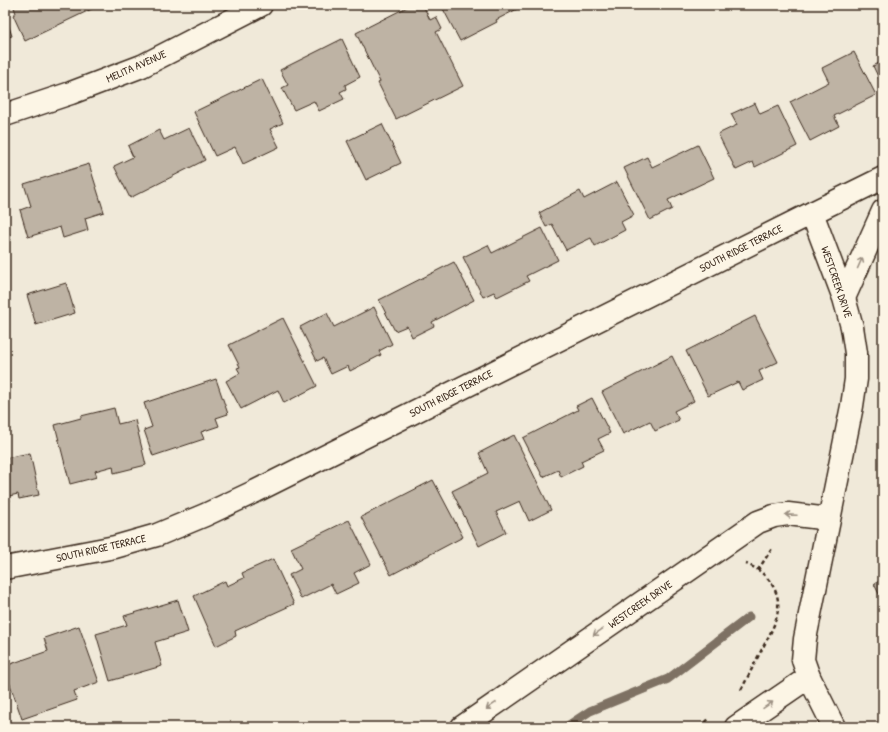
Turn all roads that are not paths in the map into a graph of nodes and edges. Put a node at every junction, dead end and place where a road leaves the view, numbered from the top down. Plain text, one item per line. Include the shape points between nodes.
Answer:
1 (261, 5) edge
2 (5, 115) edge
3 (883, 178) edge
4 (883, 212) edge
5 (812, 213) junction
6 (844, 298) junction
7 (830, 519) junction
8 (5, 568) edge
9 (809, 677) junction
10 (462, 727) edge
11 (736, 727) edge
12 (834, 727) edge

1 - 2 street, MELITA AVENUE via 142,66
3 - 5 street, SOUTH RIDGE TERRACE
6 -> 4 street
5 - 6 street, WESTCREEK DRIVE
5 - 8 street, SOUTH RIDGE TERRACE via 198,518 157,535 115,547
6 - 7 street, WESTCREEK DRIVE via 856,352 856,379
7 - 9 street, WESTCREEK DRIVE via 803,652
7 -> 10 street, WESTCREEK DRIVE via 788,514 758,522
11 -> 9 street
9 - 12 street, WESTCREEK DRIVE

